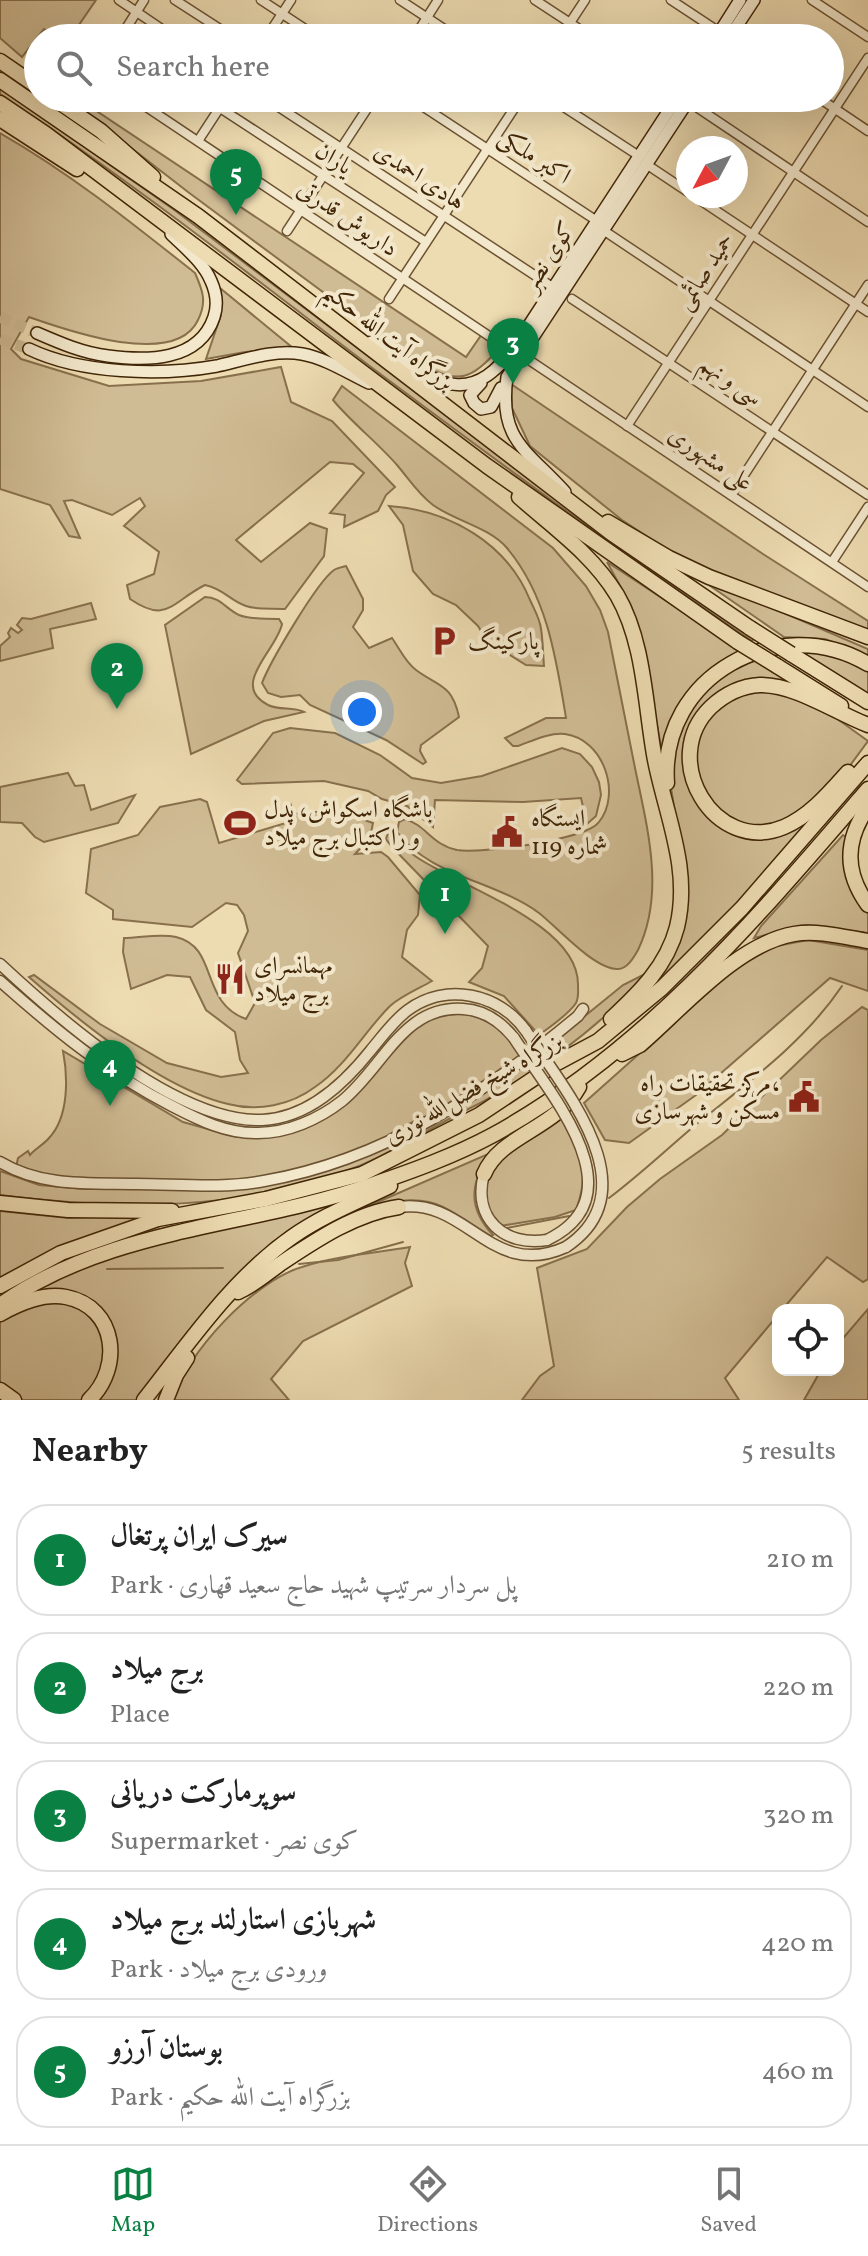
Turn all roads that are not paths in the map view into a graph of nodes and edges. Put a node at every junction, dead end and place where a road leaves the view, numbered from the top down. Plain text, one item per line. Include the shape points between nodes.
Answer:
1 (119, 0) edge
2 (144, 0) edge
3 (175, 0) edge
4 (261, 0) edge
5 (291, 0) edge
6 (400, 0) edge
7 (438, 0) edge
8 (535, 0) edge
9 (585, 0) edge
10 (671, 0) edge
11 (740, 0) edge
12 (754, 0) edge
13 (812, 0) edge
14 (136, 12) junction
15 (282, 14) junction
16 (427, 18) junction
17 (570, 23) joint
18 (129, 24) edge
19 (154, 24) edge
20 (212, 24) edge
21 (275, 24) edge
22 (297, 24) edge
23 (423, 24) edge
24 (436, 24) edge
25 (706, 24) edge
26 (729, 24) edge
27 (733, 24) edge
28 (868, 37) edge
29 (0, 53) edge
30 (868, 58) edge
31 (0, 61) edge
32 (24, 75) edge
33 (24, 77) edge
34 (0, 80) edge
35 (844, 95) edge
36 (24, 96) edge
37 (0, 103) edge
38 (47, 112) edge
39 (73, 112) edge
40 (154, 112) edge
41 (217, 112) edge
42 (226, 112) edge
43 (286, 112) edge
44 (365, 112) edge
45 (431, 112) edge
46 (512, 112) edge
47 (571, 112) edge
48 (675, 112) edge
49 (703, 112) edge
50 (833, 112) edge
51 (840, 112) edge
52 (0, 119) edge
53 (868, 131) edge
54 (198, 141) junction
55 (341, 148) junction
56 (487, 149) junction
57 (643, 160) junction
58 (793, 172) junction
59 (323, 175) junction
60 (676, 183) edge
61 (712, 208) edge
62 (301, 210) junction
63 (444, 215) junction
64 (198, 216) junction
65 (156, 220) junction
66 (868, 222) edge
67 (600, 226) junction
68 (287, 231) dead end
69 (752, 235) junction
70 (426, 242) junction
71 (403, 278) junction
72 (868, 285) edge
73 (554, 288) junction
74 (389, 299) dead end
75 (572, 299) dead end
76 (709, 301) junction
77 (856, 304) junction
78 (868, 312) edge
79 (342, 326) junction
80 (37, 333) tunnel mouth
81 (57, 341) junction
82 (501, 344) dead end
83 (29, 349) tunnel mouth
84 (53, 357) junction
85 (532, 362) dead end
86 (668, 363) junction
87 (813, 370) junction
88 (491, 374) junction
89 (507, 377) junction
90 (395, 396) junction
91 (868, 407) edge
92 (627, 426) junction
93 (772, 432) junction
94 (487, 466) junction
95 (731, 495) junction
96 (868, 495) edge
97 (868, 507) edge
98 (581, 508) junction
99 (832, 562) junction
100 (868, 587) edge
101 (819, 620) junction
102 (868, 637) edge
103 (868, 645) edge
104 (868, 664) edge
105 (868, 702) edge
106 (868, 724) edge
107 (868, 760) edge
108 (868, 789) edge
109 (868, 807) edge
110 (671, 818) junction
111 (868, 905) edge
112 (868, 941) edge
113 (0, 964) edge
114 (0, 981) edge
115 (583, 1009) dead end
116 (557, 1063) junction
117 (597, 1068) junction
118 (584, 1077) junction
119 (346, 1079) junction
120 (355, 1089) junction
121 (440, 1160) junction
122 (0, 1162) edge
123 (484, 1174) joint
124 (0, 1203) edge
125 (399, 1207) joint
126 (189, 1212) junction
127 (0, 1286) edge
128 (227, 1298) junction
129 (0, 1305) edge
130 (0, 1315) edge
131 (203, 1323) junction
132 (0, 1390) edge
133 (14, 1400) edge
134 (89, 1400) edge
135 (144, 1400) edge
136 (166, 1400) edge

1 - 14 street
2 - 14 street
3 - 20 street
4 - 15 street
5 - 15 street
6 - 16 street
7 - 16 street
8 - 17 street
9 - 17 street
10 - 25 street
11 - 26 main road
12 - 27 main road
13 - 28 street
14 - 18 street
14 - 19 street
15 - 21 street
15 - 22 street
16 - 23 street
16 - 24 street
29 - 32 highway
30 - 35 street, حمید صائمی
31 - 33 highway
34 - 36 highway, بزرگراه آیت الله حکیم
37 - 65 highway, بزرگراه آیت الله حکیم
38 - 64 highway, بزرگراه آیت الله حکیم
39 - 64 highway
40 - 54 street, داریوش قدرتی
41 - 54 street
42 - 59 street, یاران
43 - 55 street, هادی احمدی
44 - 55 street
45 - 56 street, اکبر ملکی
46 - 56 street
47 - 57 street
48 - 57 main road, کوی نصر
49 - 58 street
50 - 58 street, حمید صائمی
51 - 53 street
52 - 65 highway
54 - 62 street, داریوش قدرتی
55 - 59 street
55 - 63 street, هادی احمدی
56 - 63 street
56 - 67 street, اکبر ملکی
57 - 60 street
57 - 67 main road, کوی نصر
58 - 66 street
58 - 69 street, حمید صائمی
59 - 62 street
59 - 70 street, یاران
61 - 69 street
62 - 68 street
62 - 71 street, داریوش قدرتی
63 - 70 street
63 - 73 street, هادی احمدی
64 - 79 highway, بزرگراه آیت الله حکیم
65 - 81 main road via 211,280 215,312 204,335 177,354 140,358 106,356
65 - 90 highway, بزرگراه آیت الله حکیم
67 - 73 main road, کوی نصر
67 - 76 street, اکبر ملکی
67 - 89 main road, کوی نصر
69 - 76 street, حمید صائمی
69 - 77 street
70 - 71 street
71 - 74 street
71 - 82 street, داریوش قدرتی
72 - 77 street
73 - 88 main road, کوی نصر via 505,362
75 - 86 street, سی و نهم
76 - 86 street, حمید صائمی
76 - 87 street, اکبر ملکی
77 - 78 street
77 - 87 street
79 - 88 main road via 437,381 467,385
79 - 98 highway, بزرگراه آیت الله حکیم
80 - 81 main road
81 - 84 main road
83 - 84 main road
84 - 90 main road via 147,373 300,353
85 - 92 street, علی مشهوری
86 - 92 street, حمید صائمی
86 - 93 street, سی و نهم
87 - 91 street, اکبر ملکی
87 - 93 street
88 - 89 main road, کوی نصر via 471,392 481,409 491,407
89 - 98 main road via 505,412 512,435
90 - 94 highway, بزرگراه آیت الله حکیم
92 - 95 street, علی مشهوری
93 - 95 street
93 - 96 street, سی و نهم
94 - 106 highway, بزرگراه آیت الله حکیم, bridge via 738,642
94 - 110 highway via 583,552 625,611
95 - 99 street, علی مشهوری
97 - 99 street
98 - 101 highway via 690,568
98 - 105 highway, بزرگراه آیت الله حکیم, bridge via 750,628
99 - 100 street, علی مشهوری
101 - 102 highway
101 - 103 highway
104 - 110 highway via 833,648 793,645 745,656 713,676 690,700 672,733 666,768
106 - 107 highway via 789,690 748,687 728,694 707,711 693,734 689,756 694,786 708,806 734,826 765,832 788,826
107 - 116 highway, بزرگراه شیخ فضل‌الله نوری via 705,948 598,1041
108 - 117 highway, بزرگراه شیخ فضل‌الله نوری via 733,943
109 - 111 highway via 853,835 850,864
110 - 116 highway via 682,891 669,949 635,995
112 - 117 highway via 816,933 769,941 731,965 640,1045
113 - 119 street via 130,1069 211,1112 271,1119 315,1103
114 - 120 street via 121,1078 193,1117 241,1132 297,1125 334,1107
115 - 122 street via 522,1062 451,1109 366,1152 307,1171 235,1185 102,1184 37,1179
116 - 126 highway, بزرگراه شیخ فضل‌الله نوری via 445,1134 362,1174
117 - 118 highway, بزرگراه شیخ فضل‌الله نوری
118 - 121 highway, بزرگراه شیخ فضل‌الله نوری via 494,1134
118 - 123 highway via 556,1116 503,1149
119 - 120 street
119 - 125 street, bridge via 404,1013 432,998 457,994 489,1000 526,1031 598,1150 603,1184 593,1217 566,1247 543,1255 511,1253 427,1207
120 - 123 street, bridge via 406,1029 431,1013 475,1011 493,1018 514,1038 578,1137 589,1187 569,1227 547,1240 520,1241 488,1218 481,1200
121 - 128 highway via 292,1237
121 - 129 highway, بزرگراه شیخ فضل‌الله نوری via 331,1197 140,1240 60,1269
124 - 126 highway
125 - 128 highway via 346,1224
126 - 127 highway, بزرگراه شیخ فضل‌الله نوری via 96,1239
128 - 131 highway
130 - 134 highway via 45,1297 68,1298 89,1307 109,1336 111,1362 103,1384
131 - 135 highway
131 - 136 highway
132 - 133 highway

